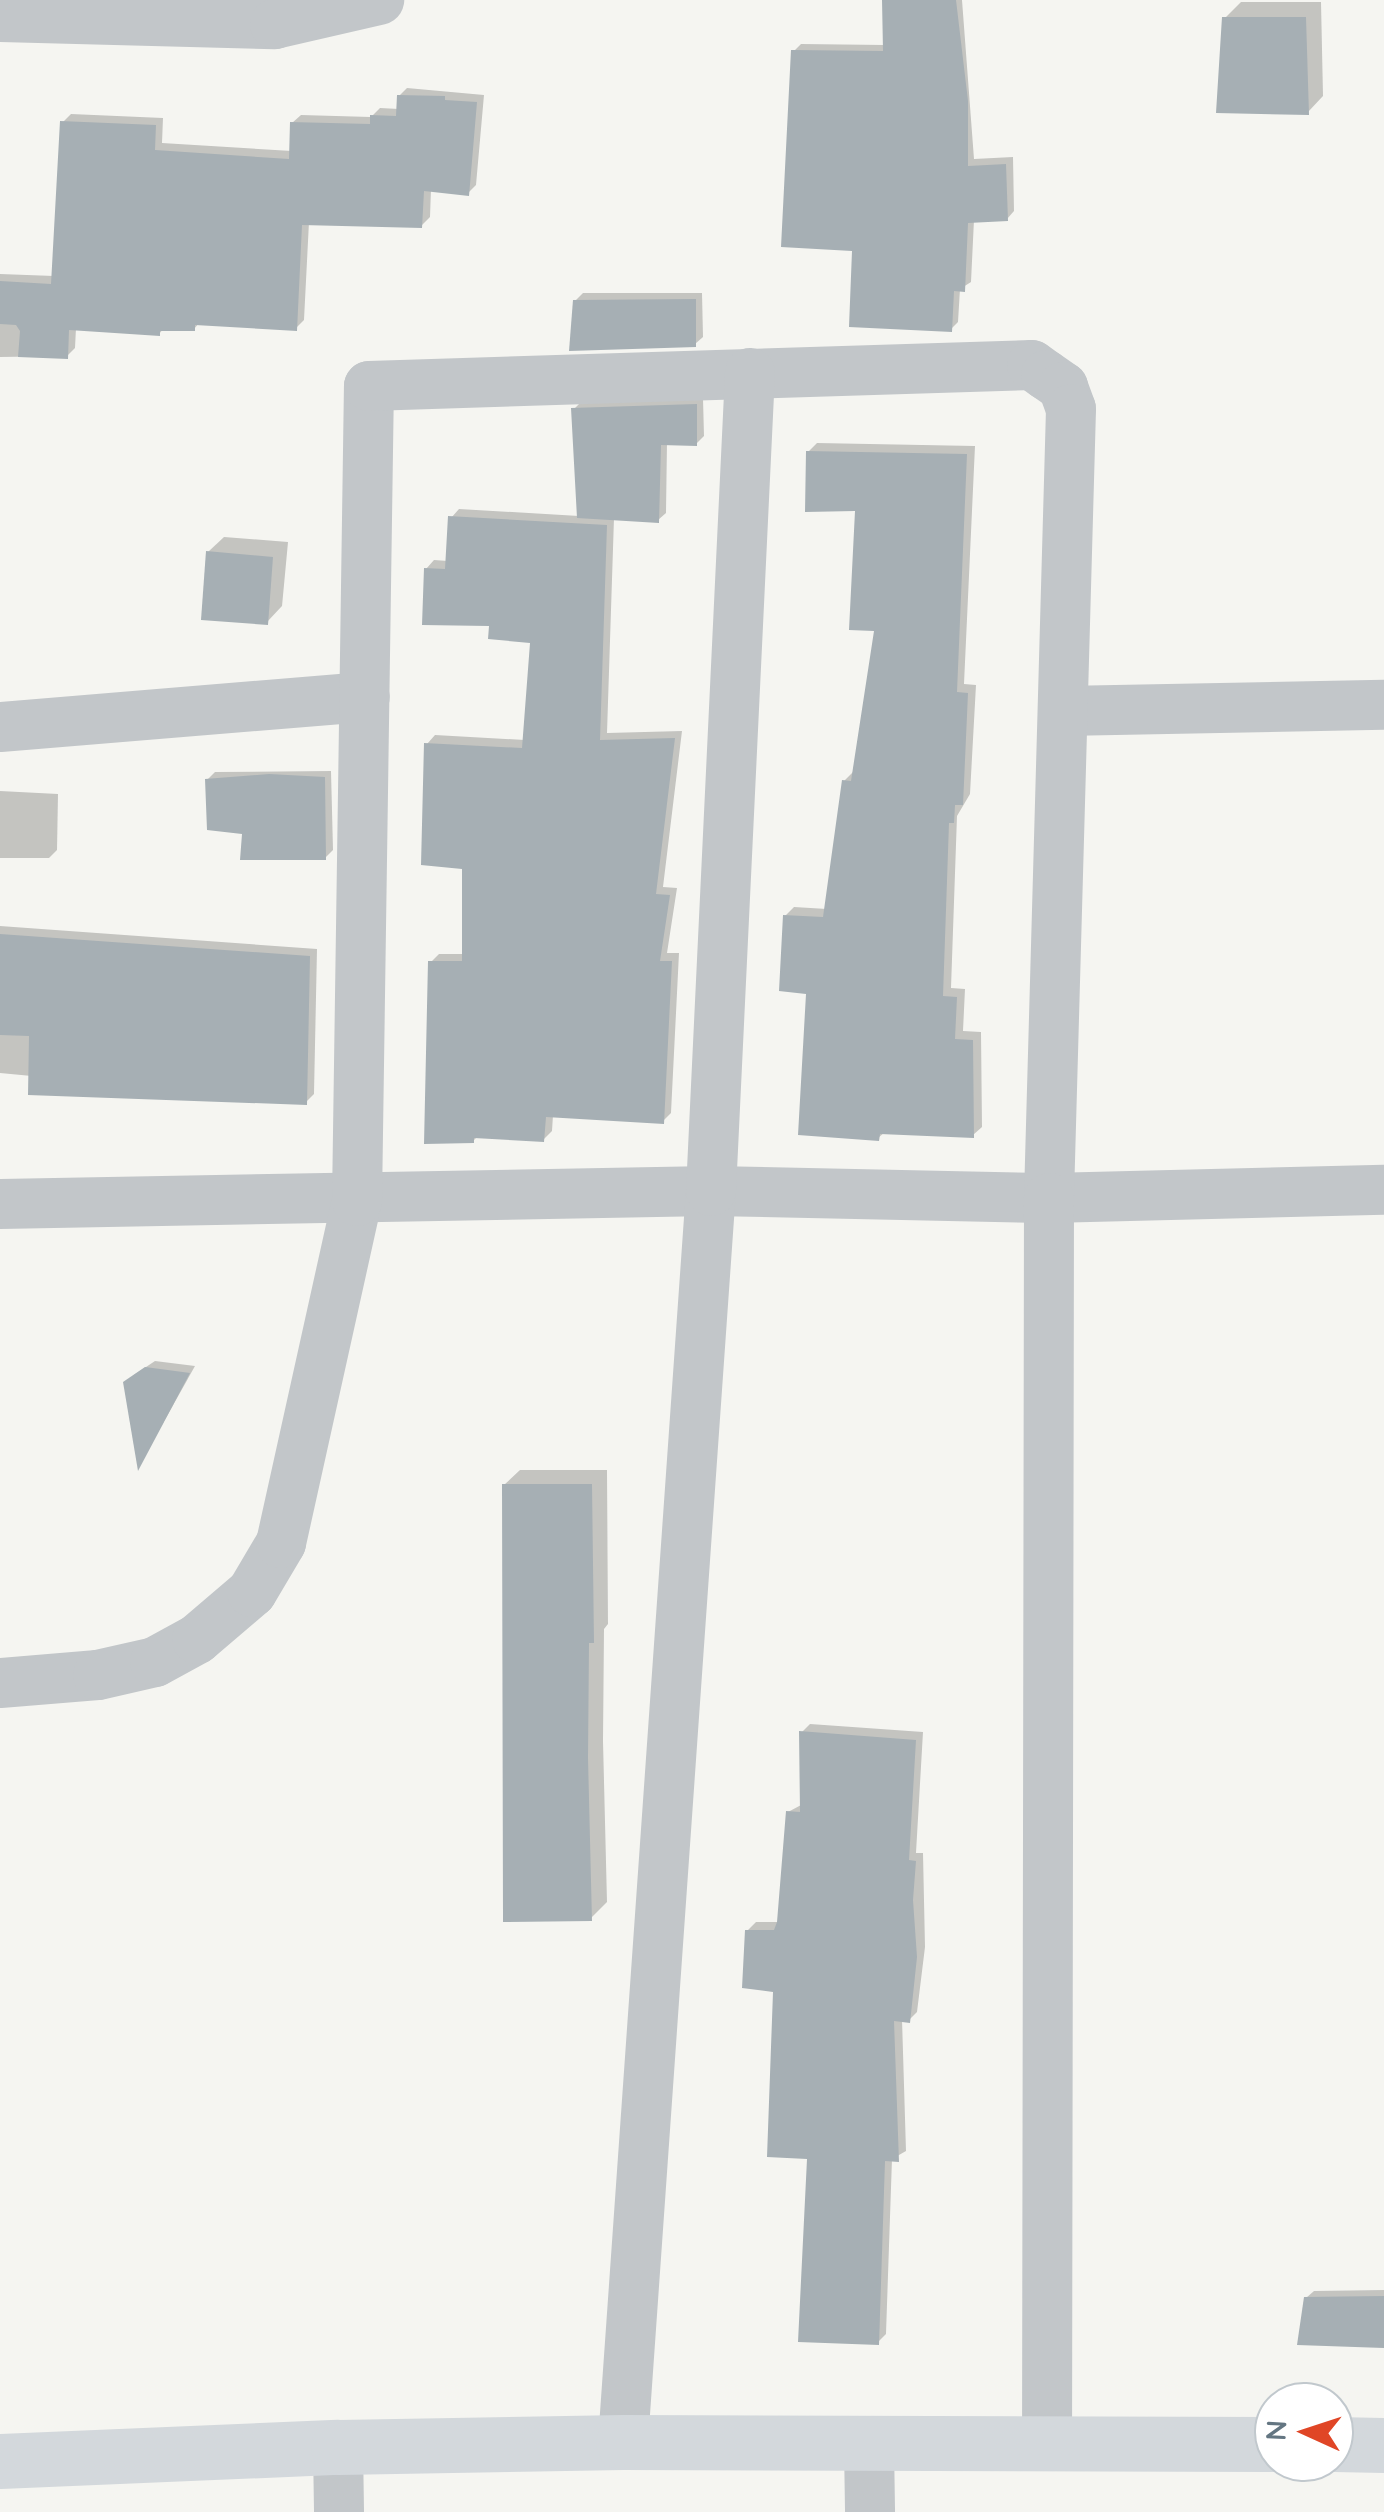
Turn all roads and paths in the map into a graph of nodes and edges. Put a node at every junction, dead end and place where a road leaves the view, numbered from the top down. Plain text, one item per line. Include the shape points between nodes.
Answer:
1 (379, 0) edge
2 (275, 12) edge
3 (0, 17) edge
4 (750, 373) junction
5 (365, 697) junction
6 (1384, 706) edge
7 (1063, 711) junction
8 (0, 726) edge
9 (1384, 1190) edge
10 (711, 1191) junction
11 (1049, 1198) junction
12 (356, 1201) junction
13 (0, 1204) edge
14 (0, 1683) edge
15 (624, 2442) junction
16 (1046, 2443) junction
17 (1254, 2444) edge
18 (1354, 2444) edge
19 (1384, 2445) edge
20 (868, 2446) junction
21 (338, 2447) junction
22 (0, 2460) edge
23 (339, 2512) edge
24 (870, 2512) edge

1 - 2 street
2 - 3 street
4 - 5 street via 370,386
4 - 7 street via 1032,365 1063,387 1071,409
4 - 10 street
5 - 8 street
5 - 12 street
6 - 7 street
7 - 11 street
9 - 11 street
10 - 11 street
10 - 12 street
10 - 15 street
11 - 16 street
12 - 13 street
12 - 14 street via 281,1543 252,1592 196,1640 154,1662 98,1675
15 - 20 street
15 - 21 street
16 - 17 street
16 - 20 street
18 - 19 street
20 - 24 street
21 - 22 street
21 - 23 street

